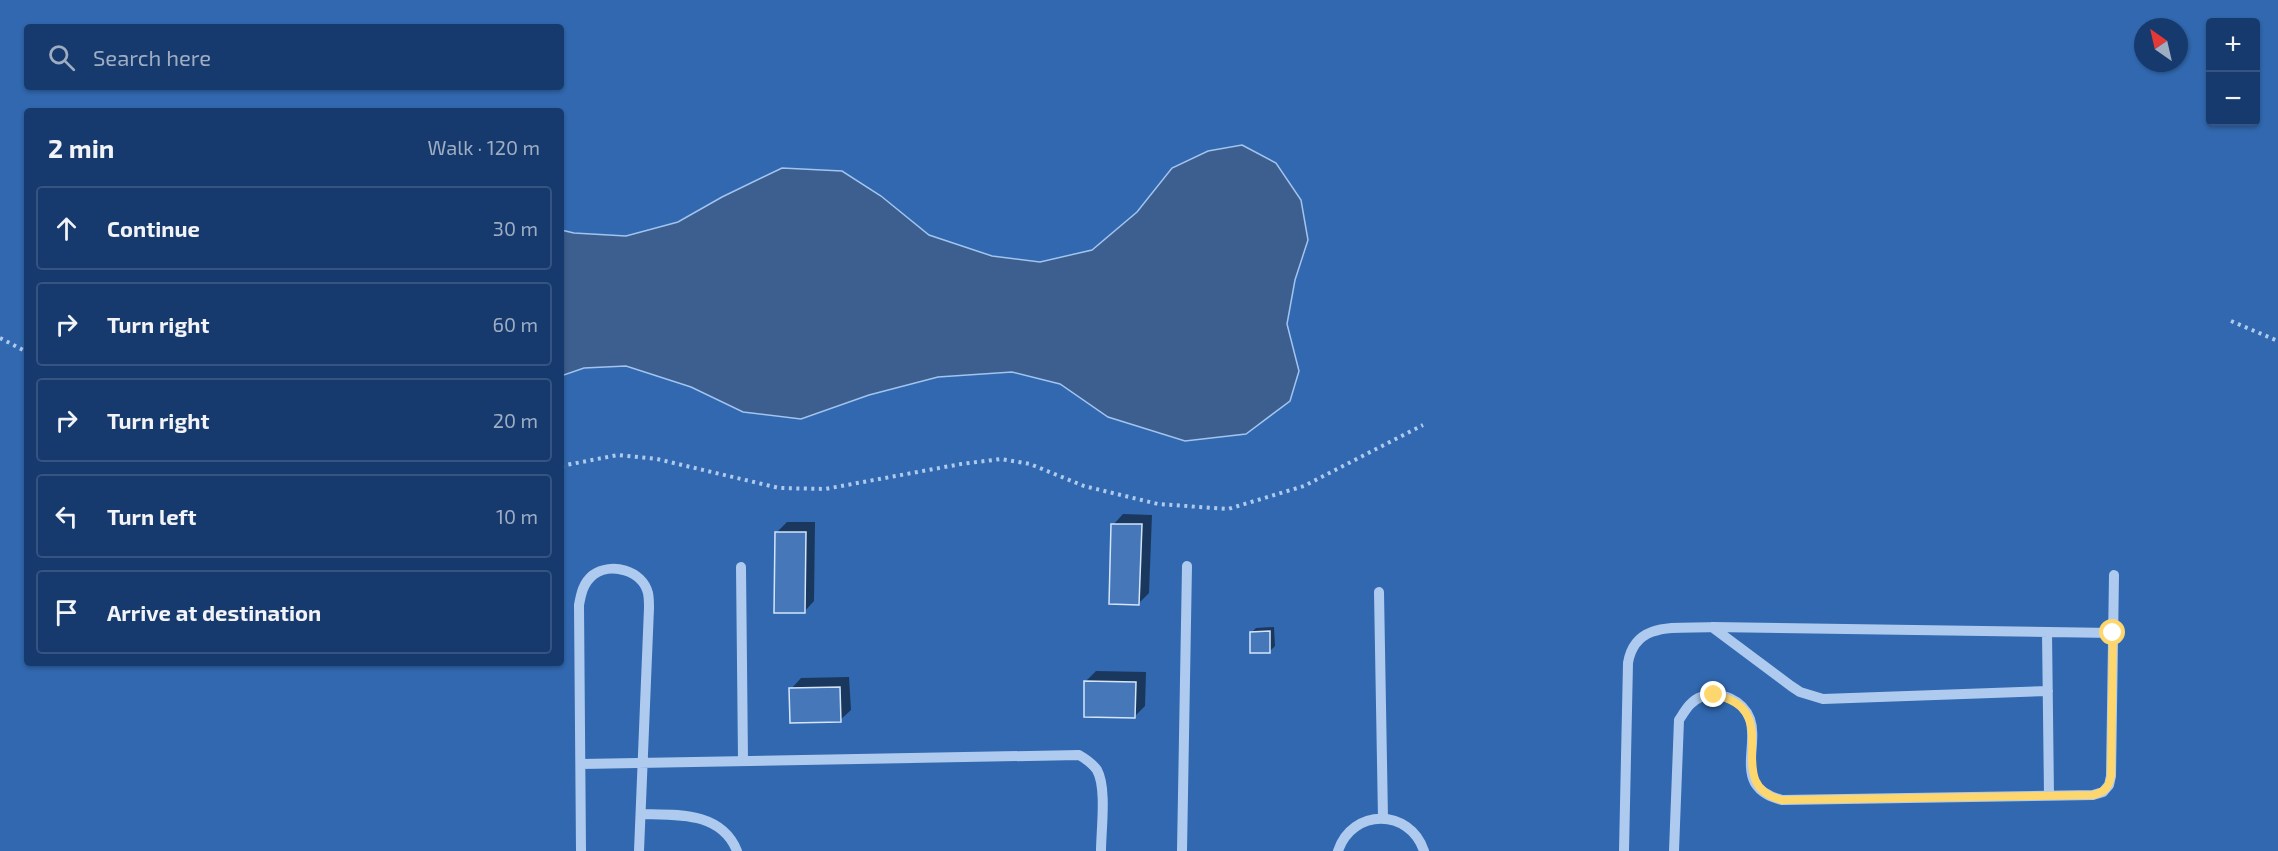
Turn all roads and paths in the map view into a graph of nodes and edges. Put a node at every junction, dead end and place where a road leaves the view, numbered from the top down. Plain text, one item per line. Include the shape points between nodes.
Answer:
1 (2230, 321) dead end
2 (0, 338) edge
3 (2278, 341) edge
4 (24, 350) edge
5 (1423, 425) dead end
6 (564, 465) edge
7 (1187, 566) dead end
8 (741, 567) dead end
9 (2114, 575) dead end
10 (1379, 592) dead end
11 (1712, 627) junction
12 (2047, 632) junction
13 (2113, 633) junction
14 (2048, 691) junction
15 (743, 761) junction
16 (643, 763) junction
17 (581, 764) junction
18 (2049, 796) junction
19 (641, 814) junction
20 (1383, 819) junction
21 (582, 851) edge
22 (639, 851) edge
23 (737, 851) edge
24 (1101, 851) edge
25 (1182, 851) edge
26 (1338, 851) edge
27 (1424, 851) edge
28 (1624, 851) edge
29 (1674, 851) edge

1 - 3 path
2 - 4 path
5 - 6 path via 1304,486 1228,509 1158,504 1084,486 1030,464 1001,459 825,489 779,488 657,459 618,455
7 - 25 lane
8 - 15 lane
9 - 13 lane
10 - 20 lane
11 - 12 lane
11 - 14 lane via 1800,692 1823,699
11 - 28 lane via 1656,629 1645,633 1630,651
12 - 13 lane
12 - 14 lane
13 - 18 lane via 2109,785 2093,795
14 - 18 lane
15 - 16 lane
15 - 24 lane via 1079,755 1098,772 1101,784
16 - 17 lane
16 - 17 lane via 648,591 638,578 624,570 608,568 592,576 582,589 579,605
16 - 19 lane
17 - 21 lane
18 - 29 lane via 1782,800 1762,791 1755,783 1750,719 1742,706 1730,698 1700,697 1687,706 1679,720
19 - 22 lane
19 - 23 lane via 701,818 720,828
20 - 26 lane via 1361,823 1351,830
20 - 27 lane via 1408,826 1417,834

